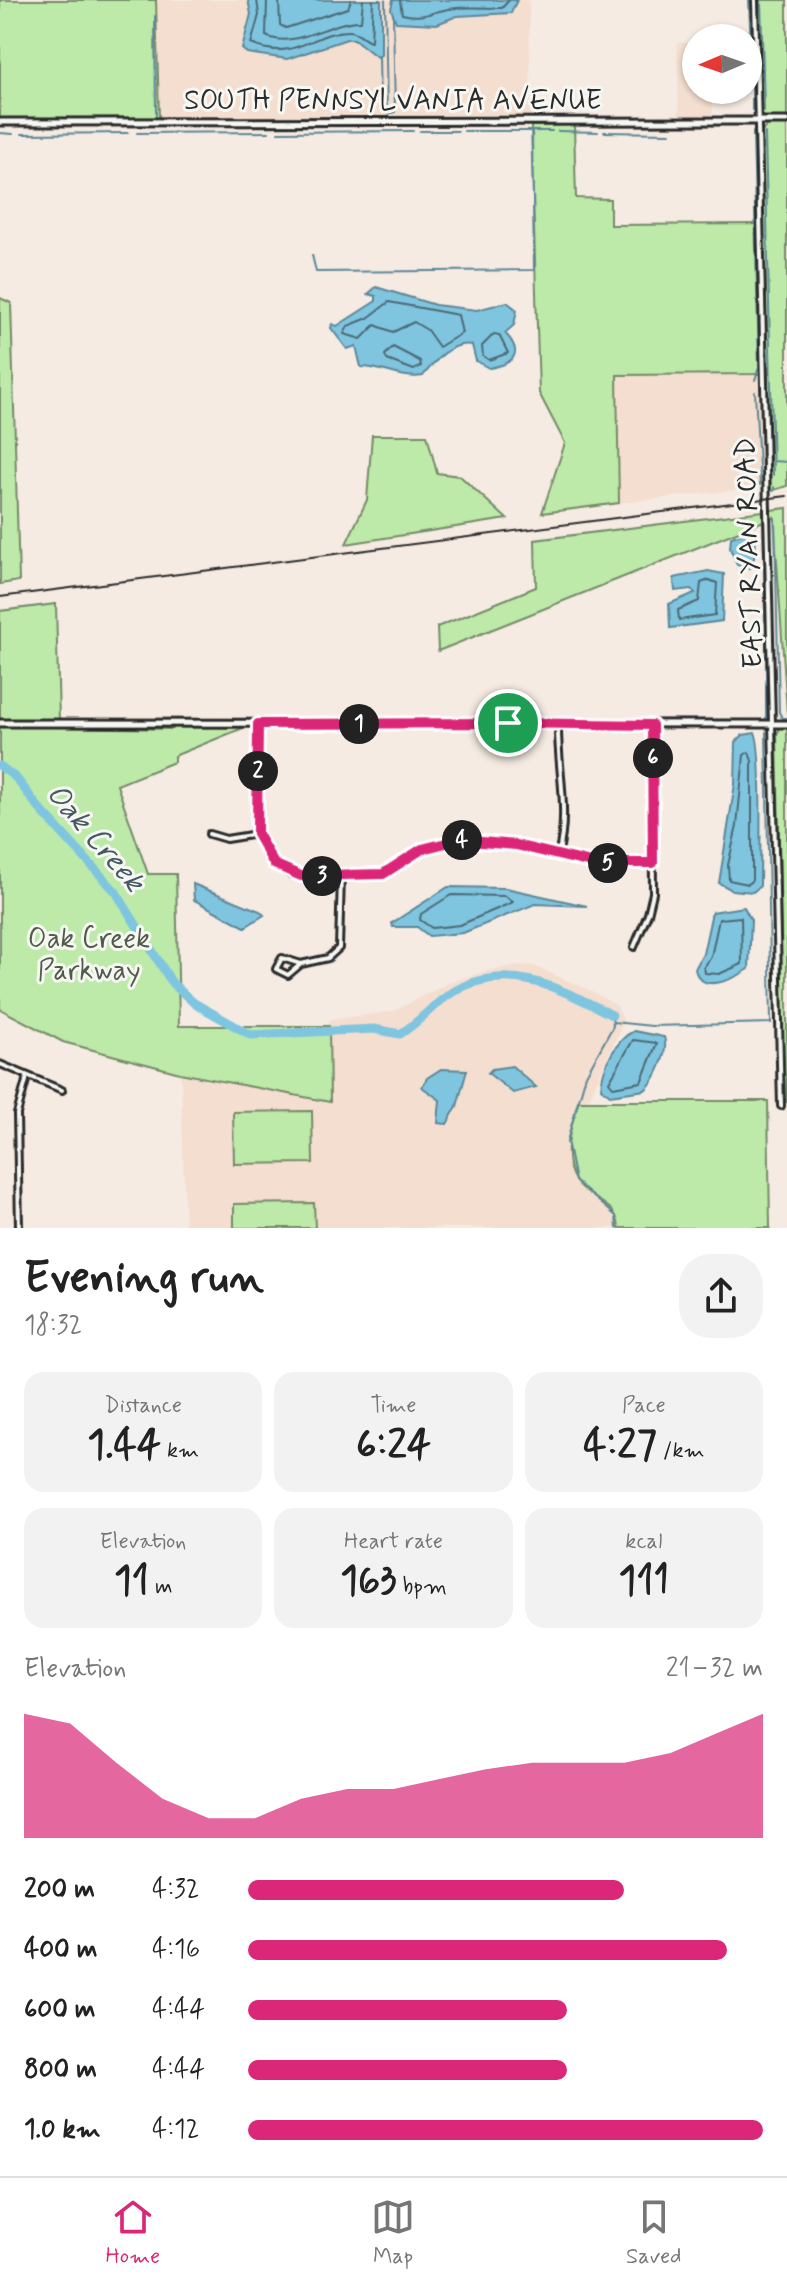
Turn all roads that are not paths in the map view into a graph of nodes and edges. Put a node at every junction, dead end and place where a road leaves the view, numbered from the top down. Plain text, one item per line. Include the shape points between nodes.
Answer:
1 (755, 0) edge
2 (758, 121) junction
3 (787, 121) edge
4 (0, 122) edge
5 (0, 723) edge
6 (558, 723) junction
7 (258, 724) junction
8 (774, 724) junction
9 (787, 724) edge
10 (652, 725) junction
11 (209, 834) dead end
12 (257, 834) junction
13 (558, 855) junction
14 (653, 863) junction
15 (341, 876) junction
16 (634, 947) dead end
17 (301, 964) junction
18 (0, 1064) edge
19 (27, 1077) junction
20 (62, 1090) dead end
21 (781, 1106) dead end
22 (19, 1228) edge

1 - 2 street, EAST RYAN ROAD
2 - 3 street, SOUTH PENNSYLVANIA AVENUE
2 - 4 street, SOUTH PENNSYLVANIA AVENUE
2 - 8 street, EAST RYAN ROAD
5 - 7 street
6 - 7 street
6 - 10 street
6 - 13 street via 565,822
7 - 12 street
8 - 9 street
8 - 10 street
8 - 21 street, EAST RYAN ROAD
10 - 14 street
11 - 12 street via 226,839
12 - 15 street via 267,856 290,874
13 - 14 street via 591,863
13 - 15 street via 458,840 422,849 383,874
14 - 16 street via 648,914
15 - 17 street via 339,948 328,958
17 - 17 street via 283,975 276,964 286,957
18 - 19 street
19 - 20 street
19 - 22 street via 17,1114

